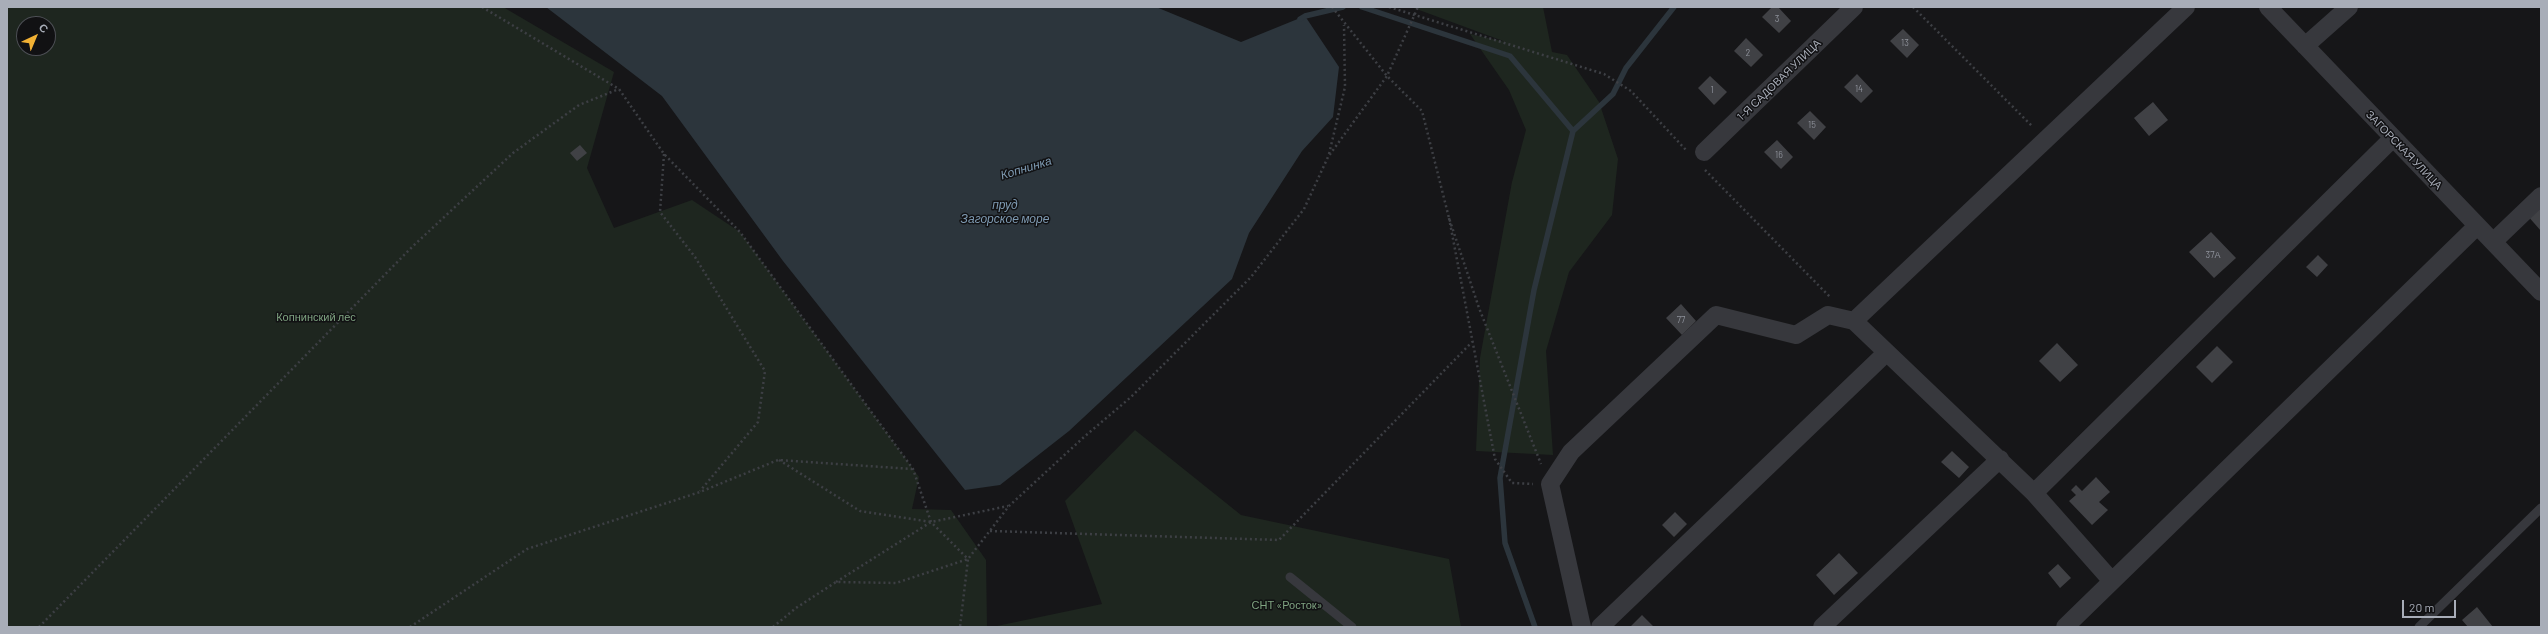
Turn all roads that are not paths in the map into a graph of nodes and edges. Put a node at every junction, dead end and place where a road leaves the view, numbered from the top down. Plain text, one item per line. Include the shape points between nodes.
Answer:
1 (1854, 7) edge
2 (2186, 7) edge
3 (2268, 7) edge
4 (2349, 7) edge
5 (2305, 46) junction
6 (2393, 138) junction
7 (1698, 157) road end
8 (2541, 196) edge
9 (2477, 226) junction
10 (2493, 242) junction
11 (2541, 292) edge
12 (1854, 321) junction
13 (1886, 353) junction
14 (2000, 459) junction
15 (2034, 493) junction
16 (2541, 508) edge
17 (1290, 577) dead end
18 (2111, 580) junction
19 (1352, 627) edge
20 (1582, 627) edge
21 (1600, 627) edge
22 (1822, 627) edge
23 (2065, 627) edge
24 (2419, 627) edge

1 - 7 street, 1-Я САДОВАЯ УЛИЦА
2 - 12 street
3 - 5 street, ЗАГОРСКАЯ УЛИЦА
4 - 5 street
5 - 6 street, ЗАГОРСКАЯ УЛИЦА
6 - 9 street, ЗАГОРСКАЯ УЛИЦА
6 - 15 street
8 - 10 street
9 - 10 street, ЗАГОРСКАЯ УЛИЦА
9 - 18 street
10 - 11 street, ЗАГОРСКАЯ УЛИЦА
12 - 13 street
12 - 20 street via 1828,315 1796,335 1716,315 1571,452 1550,484
13 - 14 street
13 - 21 street
14 - 15 street
14 - 22 street
15 - 18 street
16 - 24 lane
17 - 19 lane
18 - 23 street

